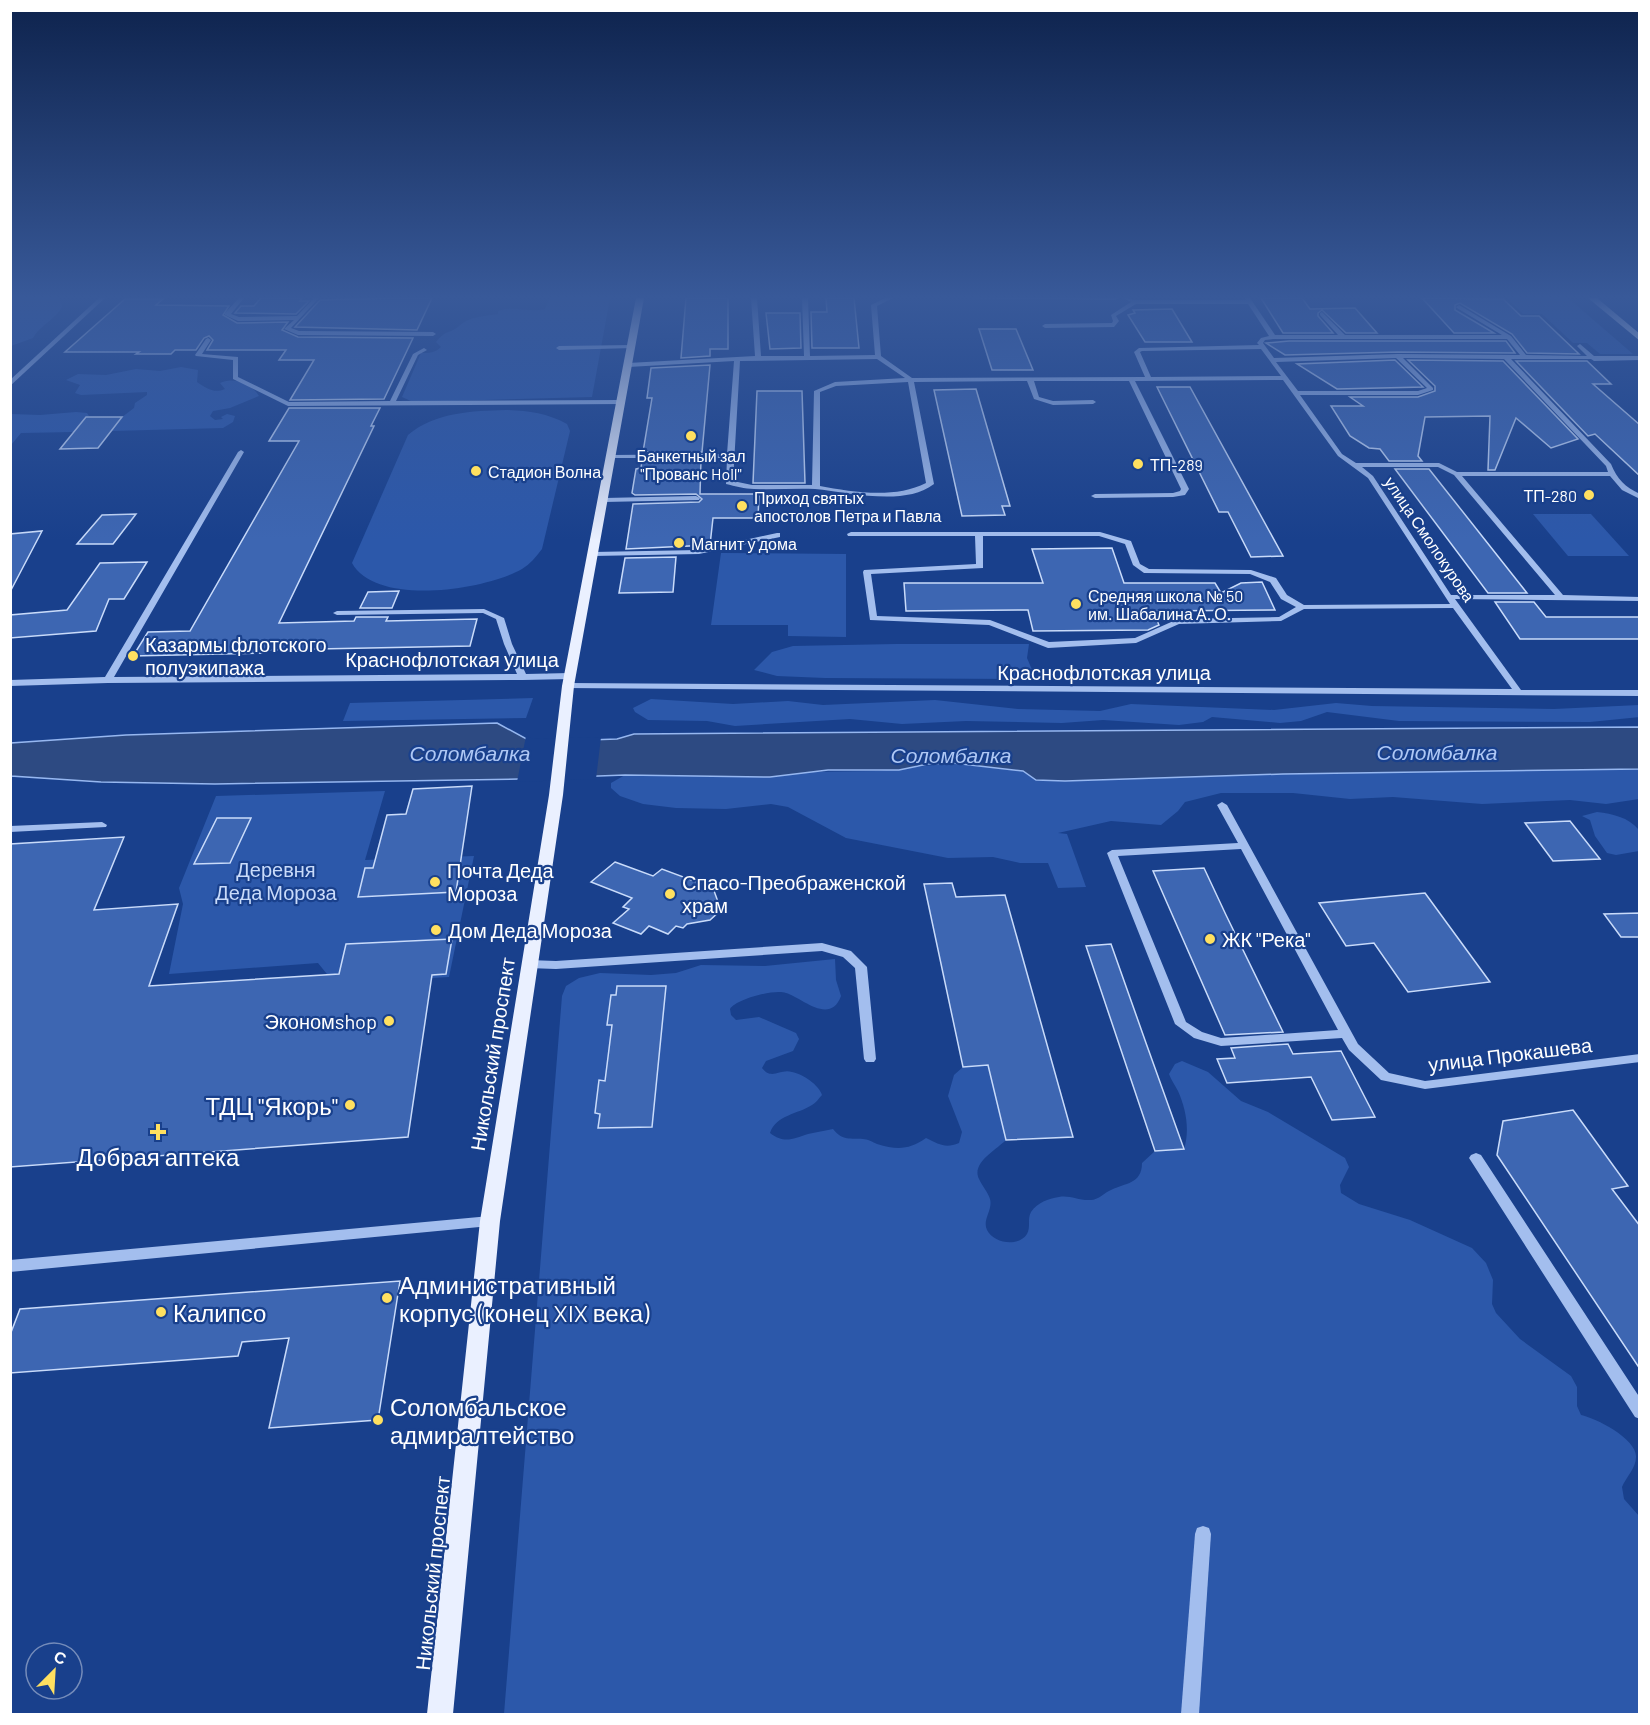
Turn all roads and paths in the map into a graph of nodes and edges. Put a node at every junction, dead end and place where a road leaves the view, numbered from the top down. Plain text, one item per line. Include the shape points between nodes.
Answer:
1 (236, 378) edge
2 (404, 378) edge
3 (625, 378) edge
4 (736, 378) edge
5 (908, 378) edge
6 (1218, 378) edge
7 (1286, 378) edge
8 (1420, 378) edge
9 (1526, 378) edge
10 (1131, 379) junction
11 (1149, 379) joint
12 (1030, 380) junction
13 (911, 381) junction
14 (1297, 393) junction
15 (621, 402) junction
16 (1093, 402) dead end
17 (392, 404) junction
18 (241, 452) dead end
19 (731, 456) junction
20 (612, 458) junction
21 (1356, 465) junction
22 (1456, 474) junction
23 (1611, 474) junction
24 (816, 487) junction
25 (1095, 496) dead end
26 (1640, 497) edge
27 (696, 498) dead end
28 (604, 500) junction
29 (851, 534) dead end
30 (979, 534) junction
31 (777, 535) dead end
32 (593, 554) junction
33 (1449, 597) junction
34 (1560, 597) junction
35 (1640, 599) edge
36 (1456, 606) junction
37 (1302, 607) junction
38 (337, 613) dead end
39 (523, 677) junction
40 (108, 680) junction
41 (569, 681) junction
42 (10, 683) edge
43 (1520, 693) junction
44 (1640, 693) edge
45 (1222, 805) dead end
46 (102, 825) dead end
47 (10, 829) edge
48 (1244, 846) junction
49 (528, 964) junction
50 (1346, 1034) junction
51 (1640, 1058) edge
52 (870, 1059) dead end
53 (1476, 1158) dead end
54 (490, 1221) junction
55 (10, 1266) edge
56 (1640, 1412) edge
57 (1203, 1534) dead end
58 (440, 1714) edge
59 (1190, 1714) edge

1 - 17 street via 288,404
2 - 17 street
3 - 15 main road, Никольский проспект
4 - 19 street
5 - 13 street
6 - 11 street
7 - 14 street, улица Смолокурова
8 - 14 street via 1431,389 1418,393
9 - 23 street via 1609,465
10 - 11 street
10 - 12 street
10 - 25 street via 1185,489 1173,495
12 - 13 street
12 - 16 street via 1036,398 1053,403
13 - 24 street via 835,384 818,391
13 - 24 street via 930,484 915,492 844,493
14 - 21 street, улица Смолокурова via 1340,455
15 - 17 street
15 - 20 main road, Никольский проспект
18 - 40 street
19 - 20 street
19 - 24 street via 729,482 752,487
20 - 28 main road, Никольский проспект
21 - 22 street via 1439,465
21 - 33 street, улица Смолокурова via 1371,477
22 - 23 street
22 - 34 street
23 - 26 street via 1626,491
27 - 28 street
28 - 32 main road, Никольский проспект
29 - 30 street
30 - 37 street via 1100,534 1128,543 1137,565 1147,571 1257,573 1273,580 1284,597
30 - 37 street via 980,566 867,572 873,618 990,623 1048,645 1136,640 1178,622 1281,619
31 - 32 street via 699,552
32 - 41 main road, Никольский проспект
33 - 34 street
33 - 36 street, улица Смолокурова
34 - 35 street
36 - 37 street
36 - 43 street, улица Смолокурова
38 - 39 street via 493,614 500,618
39 - 40 street, Краснофлотская улица
39 - 41 street, Краснофлотская улица
40 - 42 street, Краснофлотская улица
41 - 43 street, Краснофлотская улица
41 - 49 main road, Никольский проспект via 556,795
43 - 44 street, Краснофлотская улица
45 - 48 street
46 - 47 street
48 - 50 street
48 - 50 street via 1112,854 1181,1024 1198,1035 1221,1042
49 - 52 street via 822,947 847,954 861,967
49 - 54 main road, Никольский проспект
50 - 51 street, улица Прокашева via 1353,1047 1386,1077 1425,1084
53 - 56 street
54 - 55 street
54 - 58 main road, Никольский проспект
57 - 59 street

